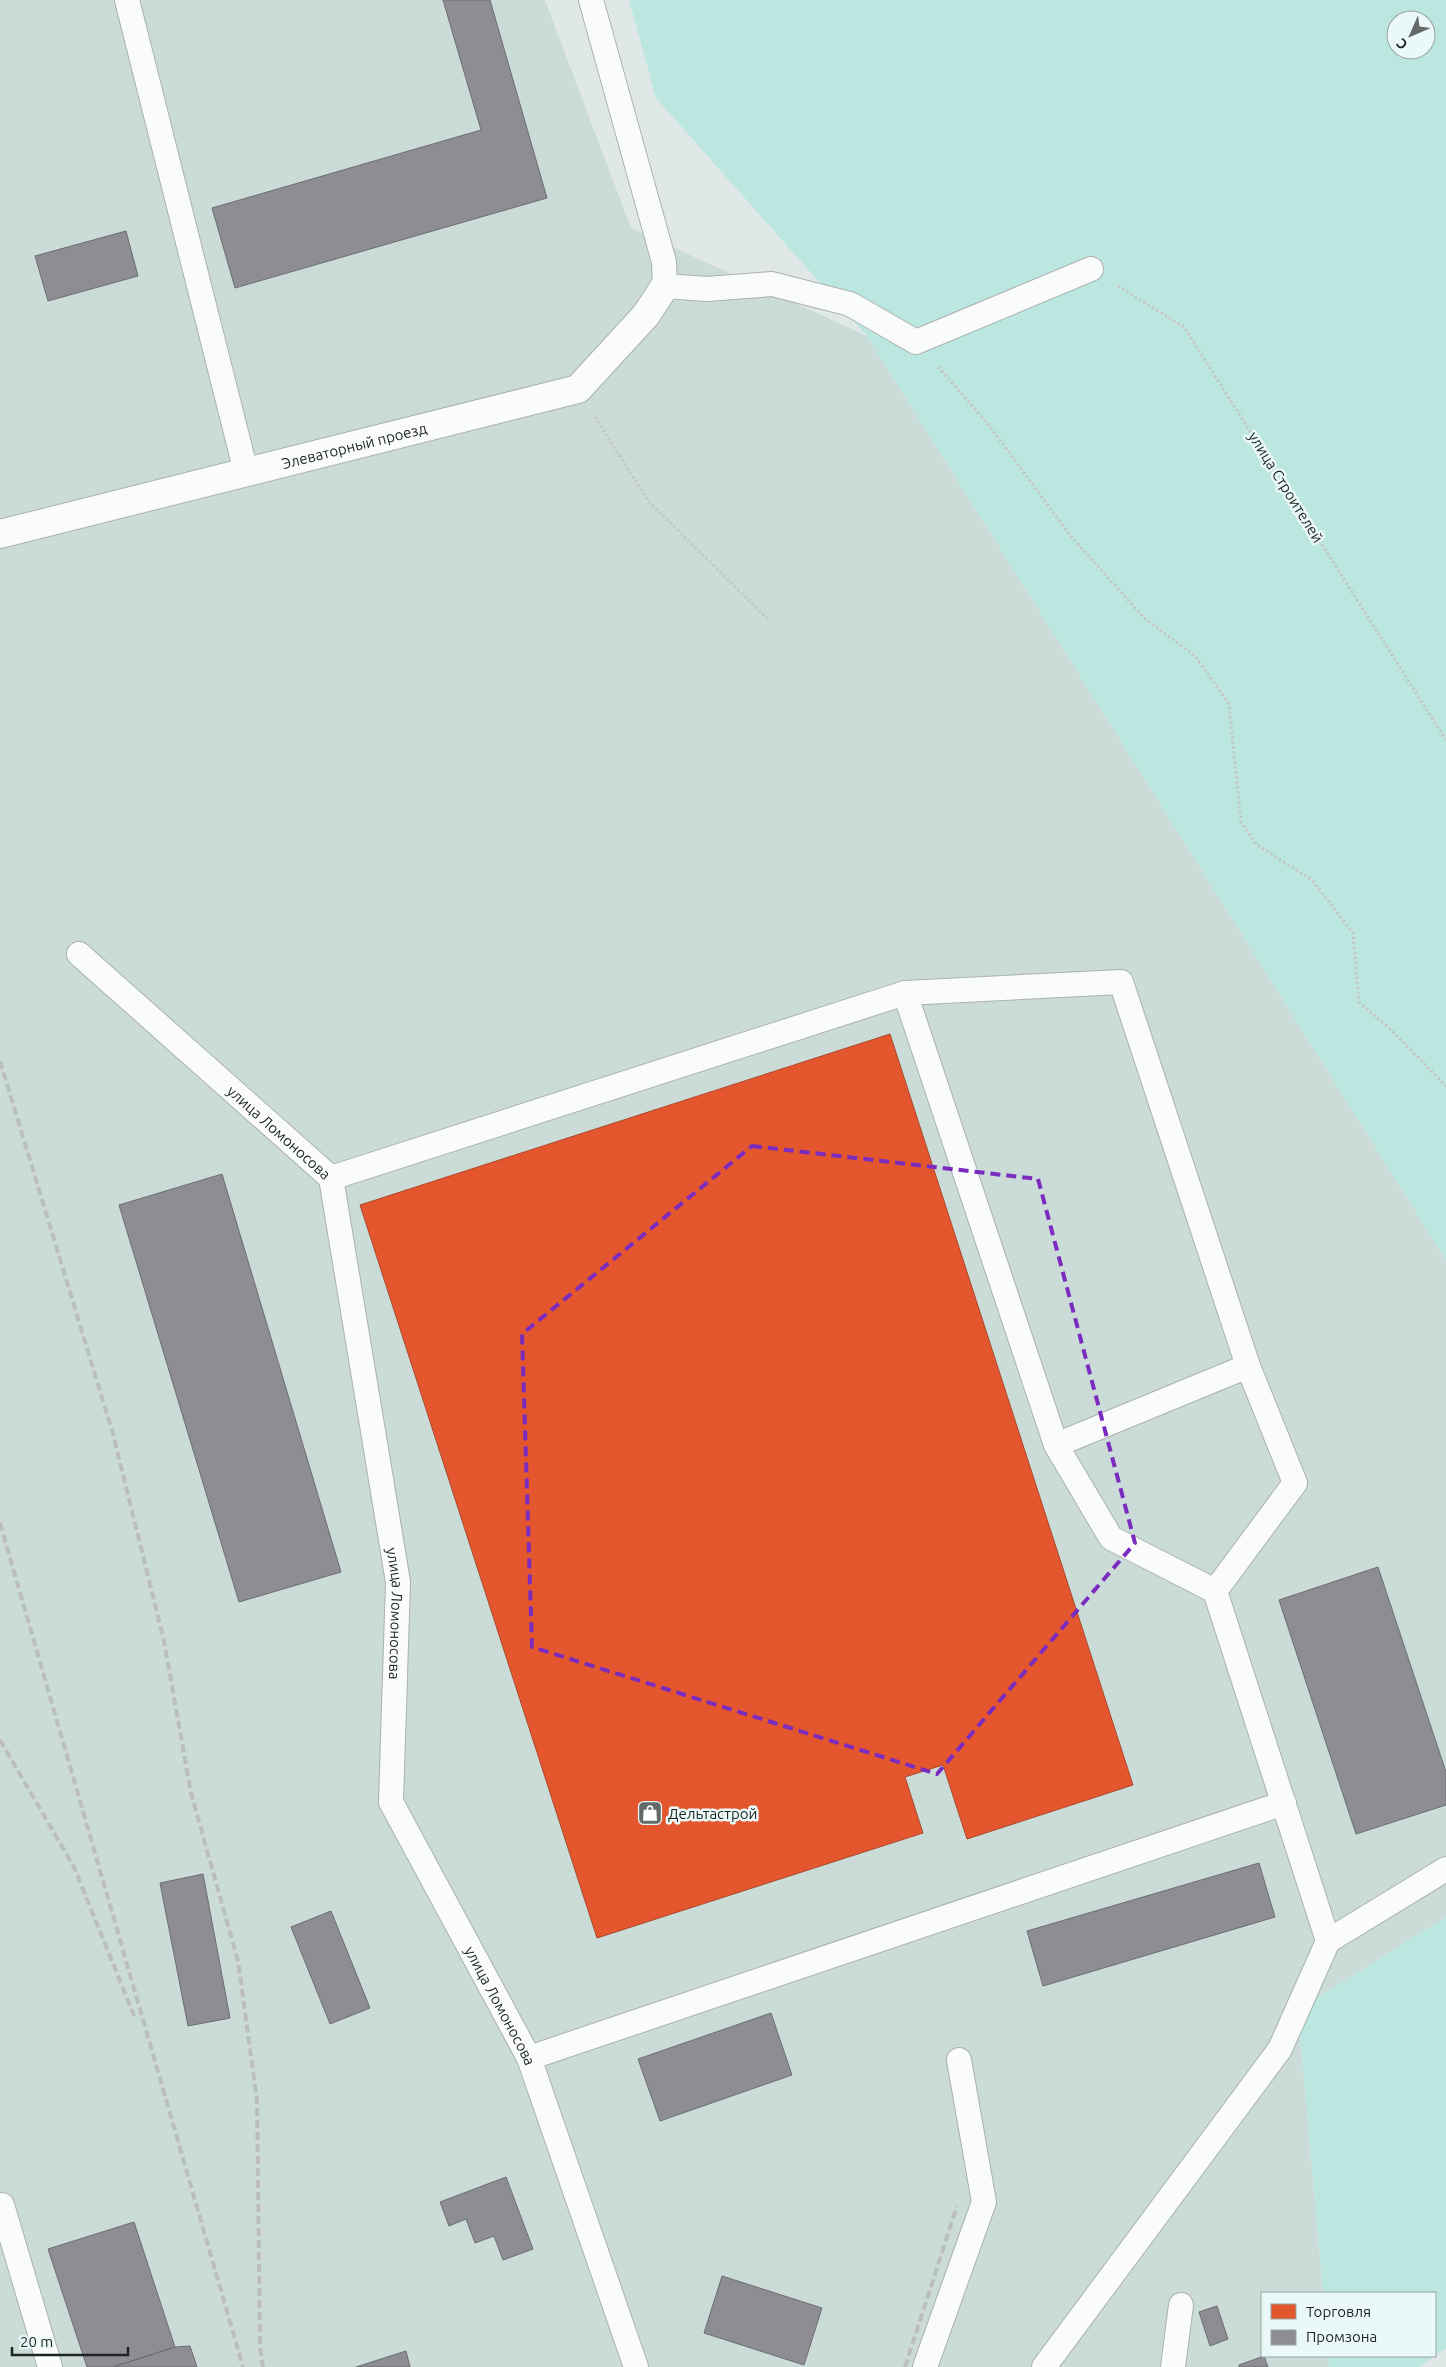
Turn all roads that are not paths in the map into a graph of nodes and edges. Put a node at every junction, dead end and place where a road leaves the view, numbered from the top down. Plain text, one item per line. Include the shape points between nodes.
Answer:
1 (127, 0) edge
2 (591, 0) edge
3 (1090, 269) road end
4 (664, 286) junction
5 (246, 472) junction
6 (0, 534) edge
7 (79, 954) dead end
8 (905, 993) junction
9 (332, 1178) junction
10 (1248, 1366) junction
11 (1056, 1445) junction
12 (1215, 1591) junction
13 (1284, 1803) junction
14 (1446, 1870) edge
15 (1328, 1941) junction
16 (529, 2058) junction
17 (959, 2060) dead end
18 (0, 2206) edge
19 (1181, 2305) dead end
20 (50, 2367) edge
21 (636, 2367) edge
22 (925, 2367) edge
23 (1044, 2367) edge
24 (1173, 2367) edge

1 - 5 lane
2 - 4 lane via 664,262
3 - 4 lane via 916,342 850,304 772,284 707,289
4 - 5 street, Элеваторный проезд via 646,315 578,389
5 - 6 street, Элеваторный проезд
7 - 9 lane, улица Ломоносова
8 - 9 lane
8 - 10 lane via 1121,982
8 - 11 lane
9 - 16 lane, улица Ломоносова via 398,1582 391,1802
10 - 11 lane
10 - 12 lane via 1295,1483
11 - 12 lane via 1111,1538
12 - 13 lane
13 - 15 lane
13 - 16 lane
14 - 15 lane
15 - 23 lane via 1280,2049
16 - 21 lane, улица Ломоносова
17 - 22 lane via 984,2202
18 - 20 lane
19 - 24 lane

